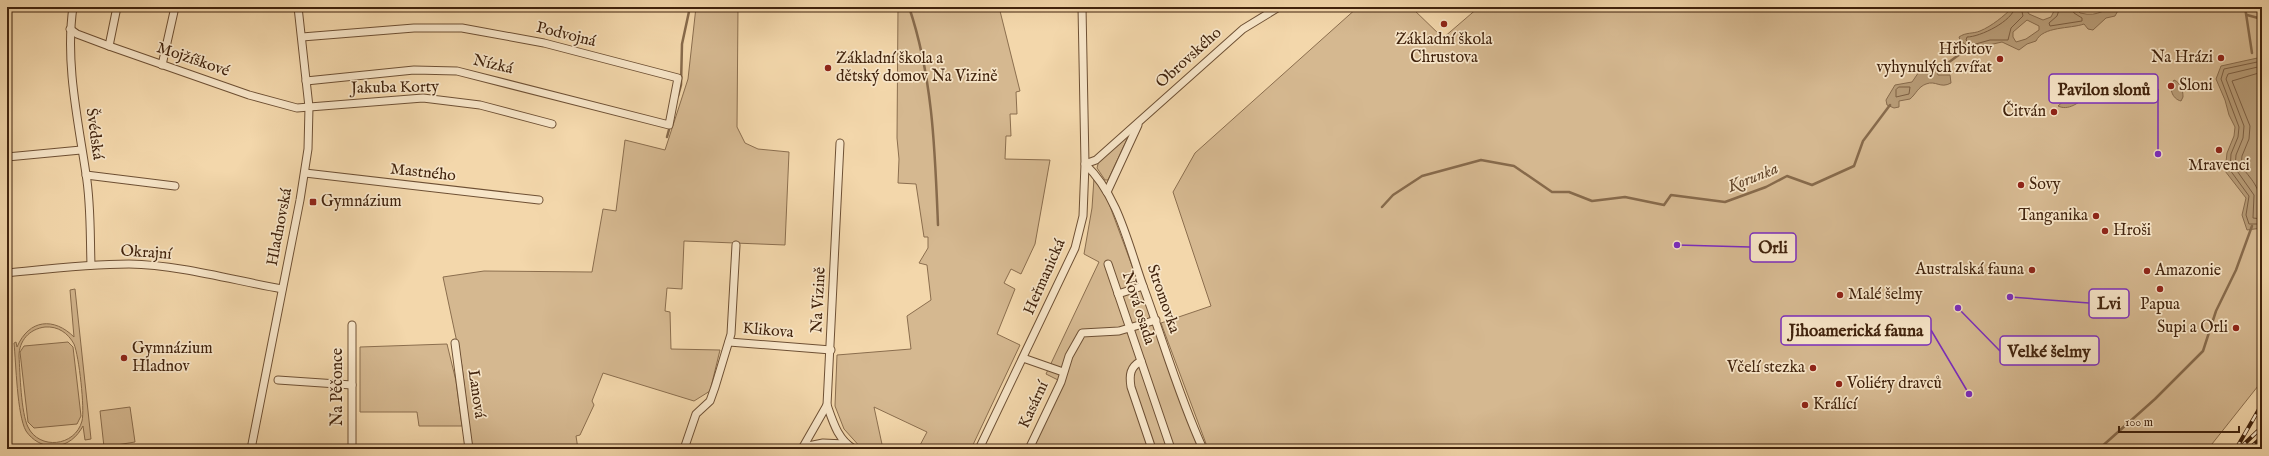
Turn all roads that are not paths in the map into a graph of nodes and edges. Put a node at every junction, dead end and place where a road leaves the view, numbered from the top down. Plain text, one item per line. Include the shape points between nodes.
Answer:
1 (73, 7) edge
2 (117, 7) edge
3 (175, 7) edge
4 (298, 7) edge
5 (1082, 7) edge
6 (1279, 7) edge
7 (70, 29) junction
8 (302, 37) junction
9 (109, 46) junction
10 (162, 65) junction
11 (306, 80) junction
12 (309, 107) junction
13 (1140, 121) junction
14 (552, 124) dead end
15 (669, 125) joint
16 (840, 144) dead end
17 (81, 150) junction
18 (7, 157) edge
19 (1085, 164) junction
20 (305, 173) junction
21 (86, 175) junction
22 (175, 186) dead end
23 (1107, 192) junction
24 (539, 200) dead end
25 (736, 245) dead end
26 (1108, 264) dead end
27 (91, 265) junction
28 (7, 273) edge
29 (1143, 286) junction
30 (282, 289) junction
31 (1118, 294) junction
32 (1156, 320) junction
33 (352, 325) dead end
34 (1130, 328) junction
35 (729, 342) junction
36 (454, 343) dead end
37 (831, 350) junction
38 (1023, 358) junction
39 (1141, 361) junction
40 (1063, 372) junction
41 (278, 380) dead end
42 (352, 385) junction
43 (828, 405) junction
44 (845, 444) junction
45 (802, 448) edge
46 (251, 449) edge
47 (352, 449) edge
48 (469, 449) edge
49 (684, 449) edge
50 (854, 449) edge
51 (979, 449) edge
52 (1029, 449) edge
53 (1152, 449) edge
54 (1171, 449) edge
55 (1203, 449) edge

1 - 7 street, Švédská
2 - 9 street
3 - 10 street
4 - 8 street, Hladnovská
5 - 19 street, Heřmanická
6 - 13 street, Obrovského via 1243,29
7 - 9 street, Mojžíškové
7 - 17 street, Švédská
8 - 11 street, Hladnovská
8 - 15 street, Podvojná via 414,28 462,28 544,43 678,78
9 - 10 street, Mojžíškové
10 - 12 street, Mojžíškové via 249,95 296,108
11 - 12 street, Hladnovská
11 - 15 street, Nízká via 414,70 457,71
12 - 14 street, Jakuba Korty via 423,98 480,105
12 - 20 street, Hladnovská
13 - 19 street, Obrovského via 1096,160
13 - 23 street, Obrovského
16 - 37 street, Na Vizině
17 - 18 street
17 - 21 street, Švédská
19 - 23 street, Stromovka via 1095,173
19 - 38 street, Heřmanická via 1083,216 1075,248
20 - 24 street, Mastného
20 - 30 street, Hladnovská
21 - 22 street
21 - 27 street, Švédská
23 - 29 street, Stromovka
25 - 35 street, Klikova
26 - 31 street, Nová osada
27 - 28 street, Okrajní
27 - 30 street, Okrajní via 130,264 168,268
29 - 31 street
29 - 32 street, Stromovka
30 - 46 street, Hladnovská
31 - 34 street, Nová osada
32 - 34 street
32 - 55 street, Stromovka
33 - 42 street, Na Pěčonce
34 - 39 street, Nová osada
34 - 40 street, Kasární via 1104,333 1082,333
35 - 37 street, Klikova
35 - 49 street via 710,401 696,414
36 - 48 street, Lanová
37 - 43 street, Na Vizině
38 - 40 street
38 - 51 street, Heřmanická
39 - 53 street, Nová osada via 1133,365 1129,376
39 - 54 street, Nová osada
40 - 52 street, Kasární
41 - 42 street
42 - 47 street, Na Pěčonce
43 - 44 street, Na Vizině via 834,425
43 - 45 street
44 - 45 street via 823,443
44 - 50 street

